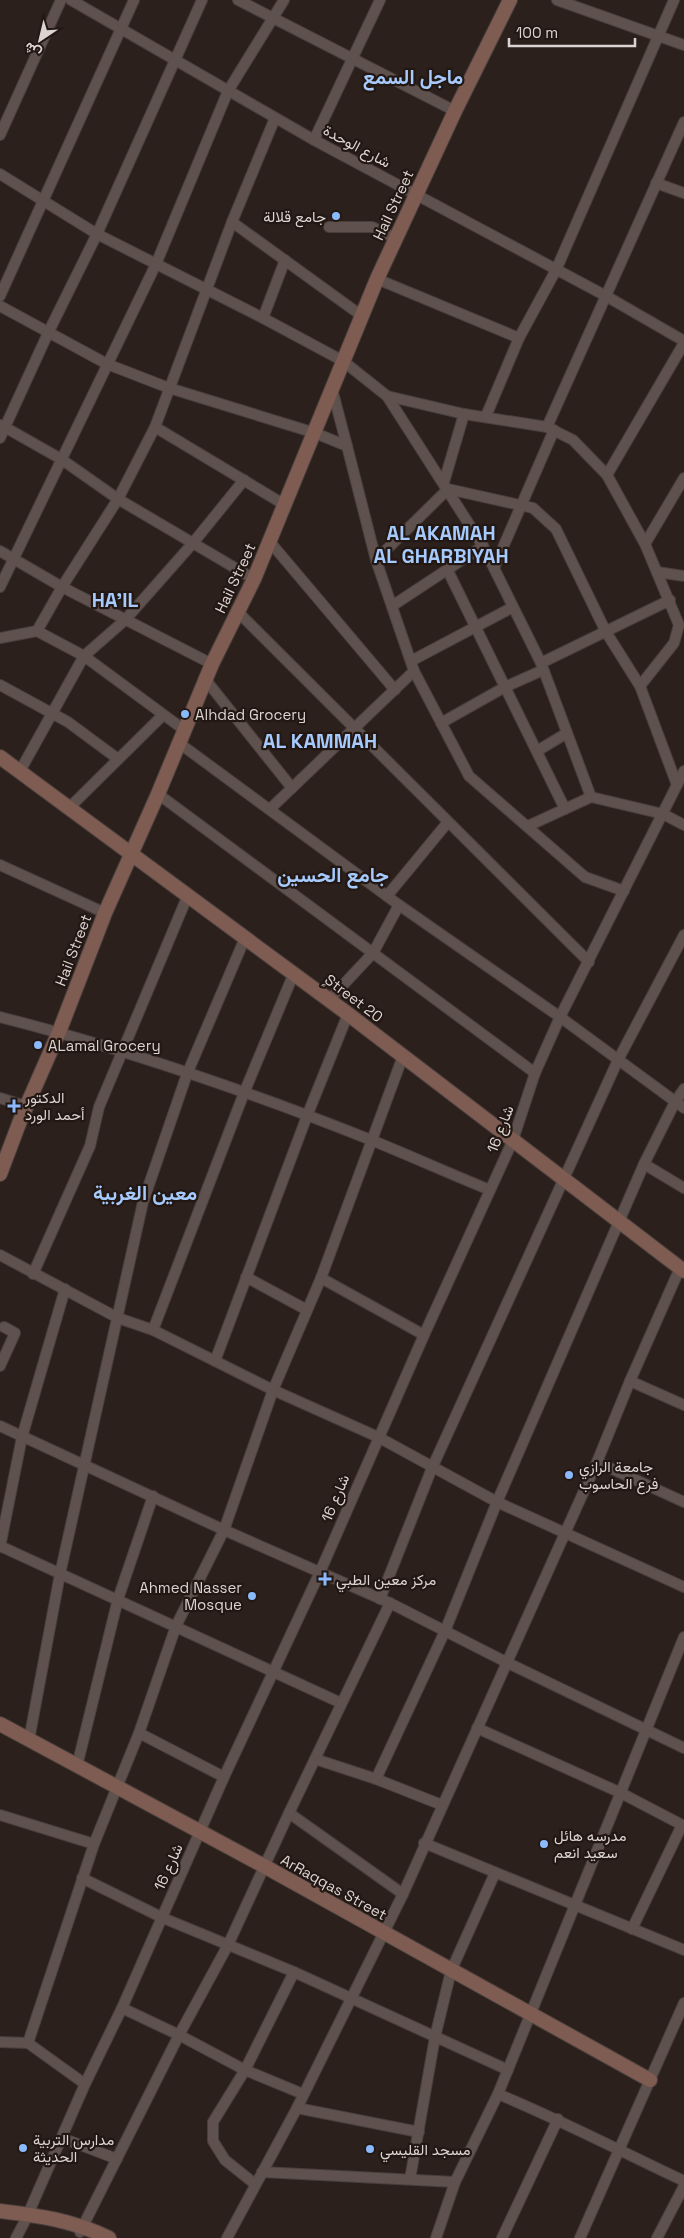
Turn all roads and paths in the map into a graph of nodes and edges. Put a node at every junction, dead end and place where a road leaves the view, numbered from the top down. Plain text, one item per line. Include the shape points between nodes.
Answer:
1 (61, 0) edge
2 (72, 0) edge
3 (134, 0) edge
4 (202, 0) edge
5 (238, 0) edge
6 (284, 0) edge
7 (380, 0) edge
8 (510, 0) edge
9 (557, 0) edge
10 (674, 0) edge
11 (272, 18) junction
12 (122, 29) junction
13 (659, 35) junction
14 (684, 45) edge
15 (175, 60) junction
16 (352, 60) junction
17 (228, 91) junction
18 (455, 110) junction
19 (275, 118) junction
20 (684, 122) edge
21 (0, 135) edge
22 (314, 140) junction
23 (0, 174) edge
24 (656, 183) junction
25 (684, 193) edge
26 (415, 195) junction
27 (43, 199) junction
28 (232, 222) junction
29 (329, 226) dead end
30 (97, 234) junction
31 (395, 238) junction
32 (285, 260) junction
33 (156, 264) junction
34 (556, 270) junction
35 (377, 279) junction
36 (207, 289) junction
37 (0, 296) edge
38 (606, 296) junction
39 (0, 306) edge
40 (362, 316) junction
41 (262, 318) junction
42 (49, 331) junction
43 (519, 338) junction
44 (684, 342) edge
45 (343, 361) junction
46 (107, 364) junction
47 (169, 388) junction
48 (332, 389) junction
49 (387, 396) junction
50 (464, 414) junction
51 (486, 416) junction
52 (3, 426) edge
53 (155, 427) junction
54 (551, 428) junction
55 (315, 432) junction
56 (0, 438) edge
57 (347, 446) junction
58 (61, 459) junction
59 (607, 475) junction
60 (684, 478) edge
61 (244, 480) junction
62 (446, 485) junction
63 (118, 499) junction
64 (285, 505) junction
65 (522, 505) junction
66 (270, 542) junction
67 (193, 543) junction
68 (645, 544) junction
69 (484, 546) junction
70 (0, 551) edge
71 (15, 559) junction
72 (376, 560) junction
73 (494, 568) junction
74 (448, 571) junction
75 (657, 572) junction
76 (684, 576) edge
77 (254, 579) junction
78 (0, 587) edge
79 (62, 587) junction
80 (670, 600) junction
81 (392, 606) junction
82 (513, 607) junction
83 (237, 612) junction
84 (125, 620) junction
85 (475, 627) junction
86 (37, 631) junction
87 (606, 632) junction
88 (0, 638) edge
89 (84, 656) junction
90 (212, 664) junction
91 (412, 666) junction
92 (542, 666) junction
93 (205, 679) junction
94 (0, 685) edge
95 (640, 686) junction
96 (505, 687) junction
97 (395, 690) junction
98 (52, 715) junction
99 (163, 715) junction
100 (441, 723) junction
101 (354, 728) junction
102 (183, 729) junction
103 (567, 733) junction
104 (179, 742) junction
105 (536, 752) junction
106 (0, 757) edge
107 (118, 759) junction
108 (20, 771) junction
109 (684, 771) edge
110 (677, 784) junction
111 (292, 788) junction
112 (158, 794) junction
113 (591, 797) junction
114 (68, 808) junction
115 (270, 809) junction
116 (565, 809) junction
117 (663, 814) junction
118 (448, 822) junction
119 (684, 825) edge
120 (528, 826) junction
121 (132, 854) junction
122 (0, 865) edge
123 (624, 892) junction
124 (188, 895) junction
125 (387, 896) junction
126 (399, 905) junction
127 (105, 913) junction
128 (684, 935) edge
129 (245, 938) junction
130 (373, 953) junction
131 (589, 962) junction
132 (294, 974) junction
133 (329, 1000) junction
134 (348, 1014) junction
135 (0, 1017) edge
136 (560, 1017) junction
137 (59, 1032) junction
138 (122, 1052) junction
139 (403, 1056) junction
140 (618, 1060) junction
141 (535, 1073) junction
142 (187, 1074) junction
143 (684, 1089) edge
144 (244, 1093) junction
145 (0, 1098) edge
146 (675, 1102) junction
147 (26, 1106) junction
148 (684, 1108) edge
149 (307, 1116) junction
150 (371, 1140) junction
151 (513, 1140) junction
152 (644, 1164) junction
153 (0, 1174) edge
154 (564, 1179) junction
155 (684, 1188) edge
156 (490, 1190) junction
157 (620, 1222) junction
158 (0, 1255) edge
159 (682, 1270) edge
160 (33, 1274) junction
161 (246, 1277) junction
162 (321, 1278) junction
163 (65, 1289) junction
164 (307, 1310) junction
165 (118, 1318) junction
166 (4, 1327) dead end
167 (153, 1330) junction
168 (424, 1335) junction
169 (215, 1360) junction
170 (0, 1366) edge
171 (630, 1381) junction
172 (273, 1390) junction
173 (684, 1405) edge
174 (0, 1426) edge
175 (22, 1437) junction
176 (378, 1438) junction
177 (597, 1462) junction
178 (86, 1464) junction
179 (432, 1468) junction
180 (153, 1496) junction
181 (496, 1502) junction
182 (684, 1502) edge
183 (224, 1530) junction
184 (564, 1533) junction
185 (0, 1546) edge
186 (320, 1572) junction
187 (60, 1574) junction
188 (684, 1587) edge
189 (118, 1599) junction
190 (385, 1601) junction
191 (176, 1626) junction
192 (445, 1631) junction
193 (684, 1638) edge
194 (506, 1662) junction
195 (274, 1672) junction
196 (341, 1703) junction
197 (0, 1724) edge
198 (477, 1728) junction
199 (645, 1730) junction
200 (139, 1733) junction
201 (29, 1740) junction
202 (684, 1748) edge
203 (315, 1759) junction
204 (77, 1766) junction
205 (224, 1777) junction
206 (376, 1779) junction
207 (118, 1788) junction
208 (621, 1793) junction
209 (442, 1805) junction
210 (289, 1813) junction
211 (0, 1815) edge
212 (683, 1825) edge
213 (200, 1833) junction
214 (424, 1843) junction
215 (94, 1844) junction
216 (264, 1866) junction
217 (495, 1873) junction
218 (82, 1878) junction
219 (403, 1894) junction
220 (574, 1906) junction
221 (163, 1918) junction
222 (632, 1929) junction
223 (383, 1934) junction
224 (228, 1946) junction
225 (684, 1950) edge
226 (451, 1971) junction
227 (294, 1972) junction
228 (351, 1998) junction
229 (684, 2003) edge
230 (122, 2008) junction
231 (531, 2014) junction
232 (179, 2034) junction
233 (435, 2038) junction
234 (0, 2042) edge
235 (28, 2043) junction
236 (245, 2070) junction
237 (508, 2070) junction
238 (650, 2080) junction
239 (85, 2084) junction
240 (303, 2094) junction
241 (498, 2094) junction
242 (297, 2108) junction
243 (558, 2119) junction
244 (420, 2132) junction
245 (62, 2138) junction
246 (619, 2151) junction
247 (117, 2159) junction
248 (262, 2172) junction
249 (410, 2179) junction
250 (684, 2180) edge
251 (455, 2182) junction
252 (255, 2184) junction
253 (684, 2186) edge
254 (0, 2211) edge
255 (0, 2218) edge
256 (27, 2218) junction
257 (84, 2232) edge
258 (16, 2238) edge
259 (109, 2238) edge
260 (228, 2238) edge
261 (436, 2238) edge
262 (502, 2238) edge
263 (580, 2238) edge
264 (657, 2238) edge

1 - 21 street
2 - 12 street, شارع الوحدة
3 - 12 street
4 - 15 street
5 - 11 street
6 - 11 street
7 - 16 street
8 - 18 street, Hail Street
9 - 13 street
10 - 13 street
11 - 16 street
11 - 17 street
12 - 15 street, شارع الوحدة
12 - 27 street
13 - 14 street
13 - 34 street
15 - 17 street, شارع الوحدة
15 - 30 street
16 - 18 street
16 - 22 street
17 - 19 street, شارع الوحدة
17 - 33 street
18 - 26 street, Hail Street
19 - 22 street, شارع الوحدة
19 - 28 street
20 - 24 street
22 - 26 street, شارع الوحدة
23 - 27 street
24 - 25 street
24 - 38 street
26 - 31 street, Hail Street
26 - 34 street, شارع الوحدة
27 - 30 street
27 - 37 street
28 - 32 street
28 - 36 street
29 - 31 street via 372,227
30 - 33 street
30 - 42 street
31 - 35 street, Hail Street
32 - 40 street
32 - 41 street
33 - 36 street
33 - 46 street
34 - 38 street, شارع الوحدة
34 - 43 street
35 - 40 street, Hail Street
35 - 43 street
36 - 41 street
36 - 47 street
38 - 44 street, شارع الوحدة
38 - 54 street
39 - 42 street
40 - 45 street, Hail Street
41 - 45 street
42 - 46 street
42 - 52 street
43 - 51 street
44 - 59 street
45 - 48 street, Hail Street
45 - 49 street
46 - 47 street
46 - 58 street
47 - 53 street
47 - 55 street
48 - 55 street, Hail Street
48 - 57 street
49 - 50 street
49 - 62 street
50 - 51 street
50 - 62 street
51 - 54 street
52 - 56 street
52 - 58 street
53 - 61 street
53 - 63 street
54 - 59 street via 573,440
54 - 65 street
55 - 57 street
55 - 64 street, Hail Street
57 - 72 street
58 - 63 street
58 - 71 street
59 - 68 street
60 - 68 street
61 - 64 street
61 - 67 street
62 - 65 street
62 - 69 street
62 - 72 street
63 - 67 street
63 - 79 street
64 - 66 street, Hail Street
65 - 73 street
65 - 87 street via 533,508 556,529
66 - 77 street, Hail Street
66 - 97 street
67 - 77 street
67 - 84 street
68 - 75 street
69 - 73 street
69 - 74 street
70 - 71 street
71 - 78 street
71 - 79 street
72 - 81 street
73 - 82 street
74 - 81 street
74 - 85 street
75 - 76 street
75 - 80 street
77 - 83 street, Hail Street
79 - 84 street
79 - 86 street
80 - 87 street
80 - 95 street via 679,625 674,643
81 - 91 street
82 - 85 street
82 - 92 street
83 - 90 street, Hail Street
83 - 101 street
84 - 89 street
84 - 90 street
85 - 91 street
85 - 96 street
86 - 88 street
86 - 89 street
87 - 92 street
87 - 95 street
89 - 98 street
89 - 99 street
90 - 93 street, Hail Street
91 - 97 street
91 - 100 street
92 - 96 street
92 - 103 street
93 - 102 street, Hail Street
93 - 111 street
94 - 98 street
95 - 110 street
96 - 100 street
96 - 105 street
97 - 101 street
98 - 107 street via 68,722
98 - 108 street
99 - 102 street
99 - 107 street
100 - 120 street via 469,776
101 - 111 street
101 - 118 street
102 - 104 street, Hail Street
103 - 105 street
103 - 113 street
104 - 112 street, Hail Street
104 - 115 street
105 - 116 street
106 - 108 street, ٍStreet 20
107 - 114 street
108 - 114 street, ٍStreet 20
109 - 110 street, شارع 16
110 - 117 street, شارع 16
111 - 115 street
112 - 121 street, Hail Street
112 - 130 street
113 - 116 street
113 - 117 street
114 - 121 street, ٍStreet 20
115 - 125 street
116 - 120 street
117 - 119 street
117 - 123 street, شارع 16
118 - 125 street
118 - 131 street
120 - 123 street via 585,877
121 - 124 street, ٍStreet 20
121 - 127 street, Hail Street
122 - 127 street
123 - 131 street, شارع 16
124 - 129 street, ٍStreet 20
124 - 138 street
125 - 126 street
126 - 130 street
126 - 136 street
127 - 137 street, Hail Street
128 - 140 street
129 - 132 street, ٍStreet 20
129 - 142 street
130 - 133 street
130 - 141 street
131 - 136 street, شارع 16
132 - 133 street, ٍStreet 20
132 - 144 street
133 - 134 street, ٍStreet 20
134 - 139 street, ٍStreet 20
134 - 149 street
135 - 137 street
136 - 140 street
136 - 141 street, شارع 16
137 - 138 street
137 - 147 street, Hail Street
138 - 142 street
138 - 160 street via 99,1107 90,1146
139 - 150 street
139 - 151 street, ٍStreet 20
140 - 146 street
140 - 154 street
141 - 151 street, شارع 16
142 - 144 street
142 - 165 street via 143,1202
143 - 146 street
144 - 149 street
144 - 167 street
145 - 147 street
146 - 148 street
146 - 152 street
147 - 153 street, Hail Street
149 - 150 street
149 - 161 street
150 - 156 street
150 - 162 street
151 - 154 street, ٍStreet 20
151 - 156 street, شارع 16
152 - 155 street
152 - 157 street
154 - 157 street, ٍStreet 20
154 - 179 street
156 - 168 street, شارع 16
157 - 159 street, ٍStreet 20
157 - 181 street
158 - 160 street
159 - 171 street
160 - 163 street
161 - 164 street
161 - 169 street
162 - 164 street
162 - 168 street
163 - 165 street
163 - 175 street
164 - 172 street
165 - 167 street
165 - 178 street
166 - 170 street via 15,1333
167 - 169 street
168 - 176 street, شارع 16
169 - 172 street
171 - 173 street
171 - 177 street
172 - 176 street
172 - 183 street
174 - 175 street
175 - 178 street
175 - 185 street
176 - 179 street
176 - 186 street, شارع 16
177 - 182 street
177 - 184 street
178 - 180 street
178 - 187 street
179 - 181 street
179 - 190 street
180 - 183 street
180 - 189 street
181 - 184 street
181 - 192 street
183 - 186 street
183 - 191 street
184 - 188 street
184 - 194 street
185 - 187 street
186 - 190 street
186 - 195 street, شارع 16
187 - 189 street
187 - 201 street
189 - 191 street
189 - 204 street
190 - 192 street
190 - 196 street
191 - 195 street
191 - 200 street
192 - 194 street
192 - 206 street
193 - 199 street
194 - 198 street
194 - 199 street
195 - 196 street
195 - 205 street, شارع 16
196 - 203 street
197 - 201 street, ArRaqqas Street
198 - 208 street
198 - 209 street
199 - 202 street
199 - 208 street
200 - 205 street
200 - 207 street
201 - 204 street, ArRaqqas Street
203 - 206 street
203 - 210 street
204 - 207 street, ArRaqqas Street
205 - 213 street, شارع 16
206 - 209 street
207 - 213 street, ArRaqqas Street
207 - 215 street
208 - 212 street
208 - 220 street
209 - 214 street
210 - 216 street
210 - 219 street
211 - 215 street
212 - 222 street
213 - 216 street, ArRaqqas Street
213 - 221 street, شارع 16
214 - 217 street
214 - 219 street
215 - 218 street
216 - 223 street, ArRaqqas Street
216 - 224 street
217 - 220 street
217 - 226 street
218 - 221 street
218 - 235 street
219 - 223 street
220 - 222 street
220 - 231 street
221 - 224 street
221 - 230 street, شارع 16
222 - 225 street
223 - 226 street, ArRaqqas Street
223 - 228 street
224 - 227 street
224 - 232 street
226 - 231 street, ArRaqqas Street
226 - 233 street
227 - 228 street
227 - 236 street
228 - 233 street
228 - 240 street
229 - 238 street
230 - 232 street
230 - 239 street, شارع 16
231 - 237 street
231 - 238 street, ArRaqqas Street
232 - 236 street
232 - 247 street
233 - 237 street
233 - 244 street
234 - 235 street
235 - 239 street
236 - 240 street
236 - 252 street via 213,2122 212,2141 225,2160
237 - 241 street
238 - 246 street
239 - 245 street, شارع 16
240 - 242 street
241 - 243 street
241 - 251 street
242 - 244 street
242 - 248 street
243 - 246 street
243 - 262 street
244 - 249 street
245 - 247 street
245 - 256 street, شارع 16
246 - 250 street
246 - 263 street
247 - 257 street
248 - 249 street
248 - 252 street
249 - 251 street
251 - 261 street
252 - 260 street
253 - 264 street
254 - 256 street
255 - 256 street
256 - 257 street via 58,2218
256 - 258 street, شارع 16
257 - 259 street

